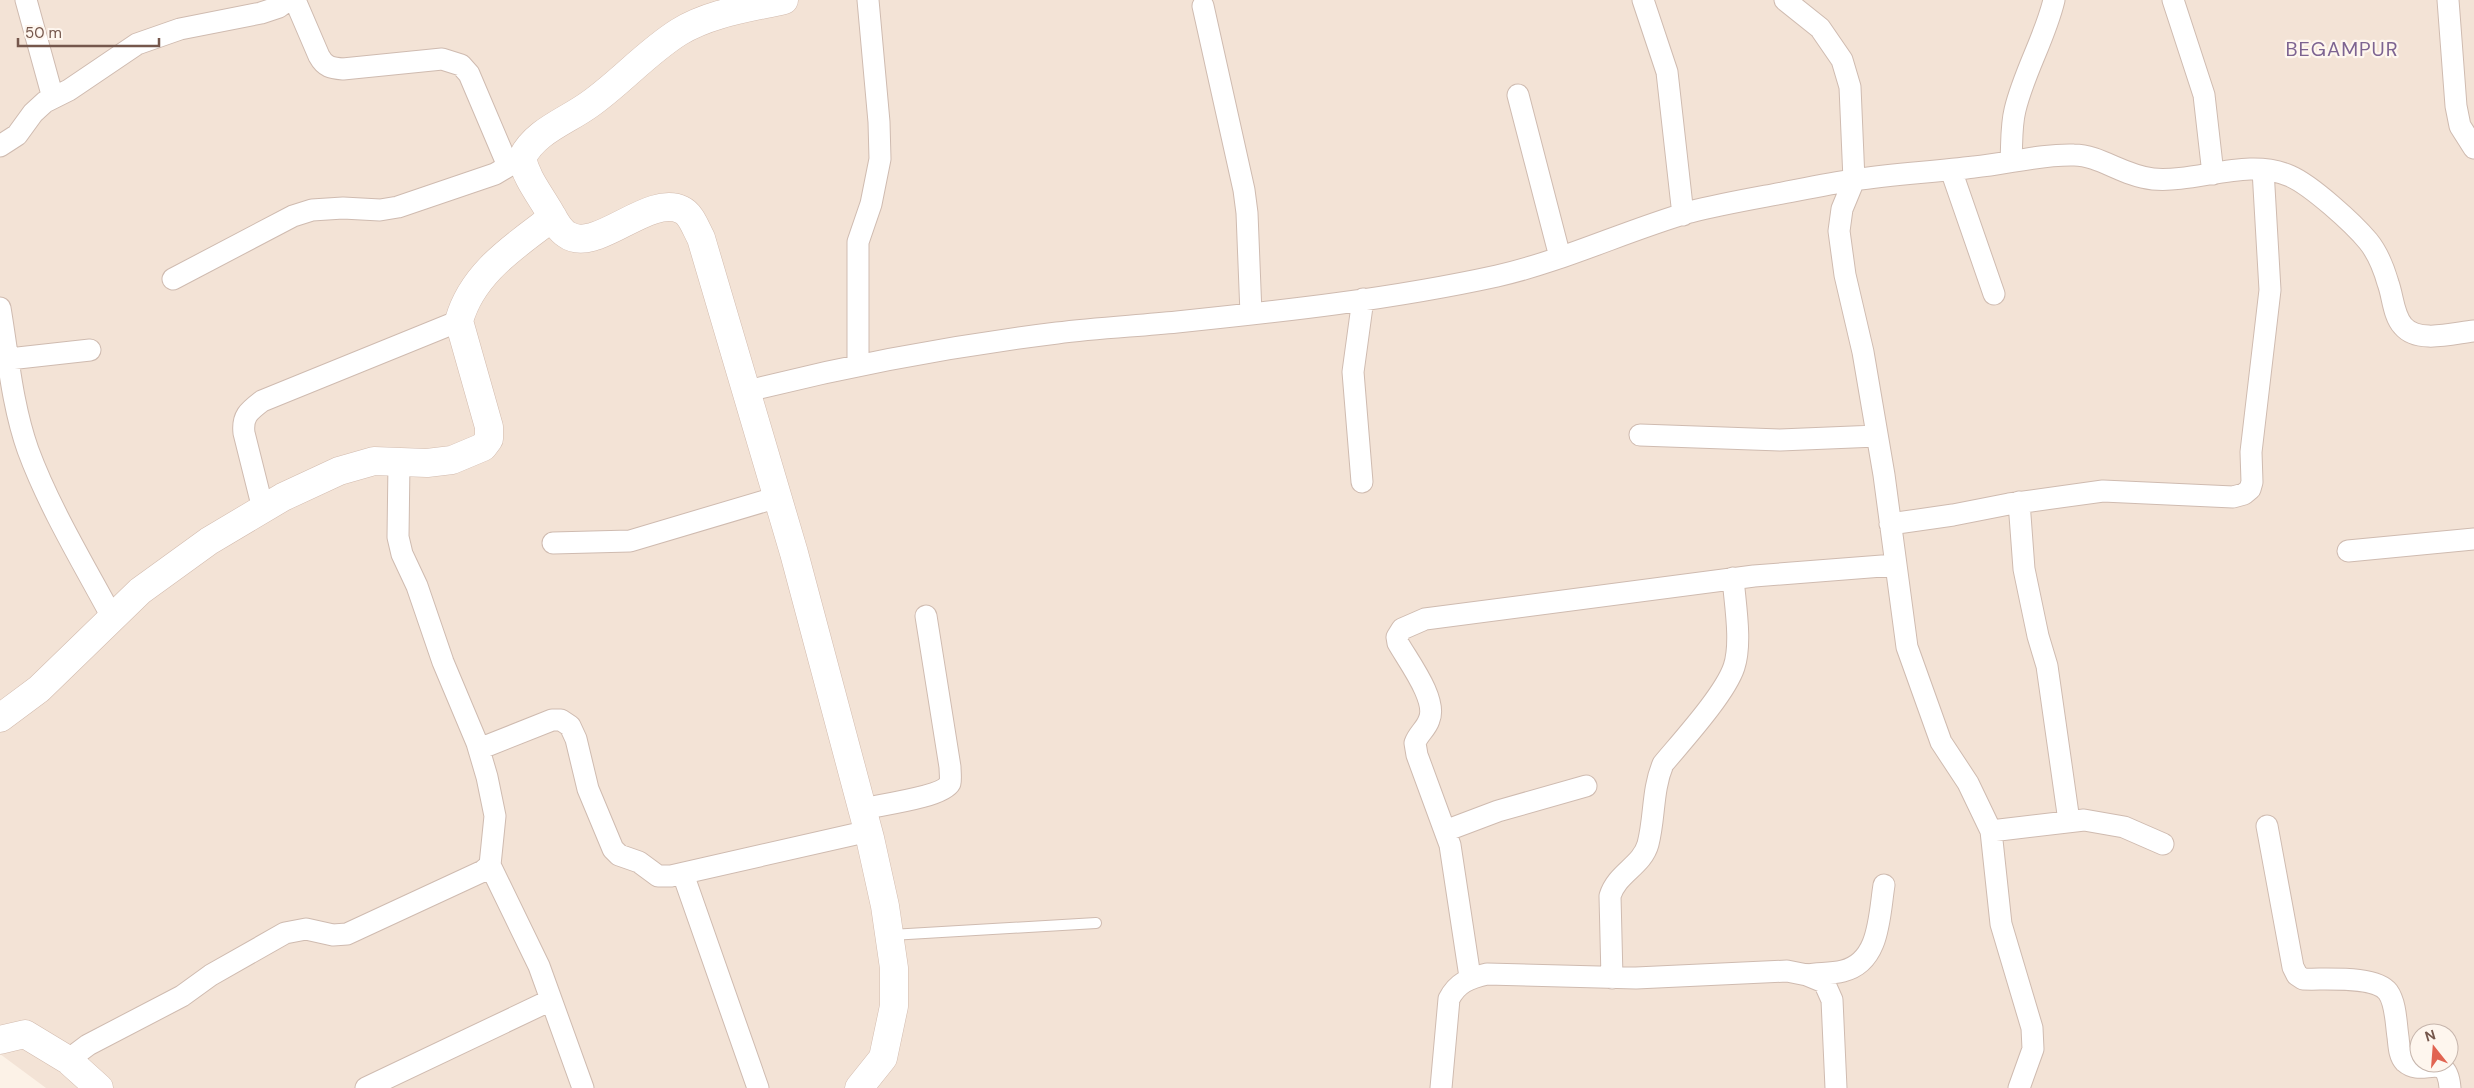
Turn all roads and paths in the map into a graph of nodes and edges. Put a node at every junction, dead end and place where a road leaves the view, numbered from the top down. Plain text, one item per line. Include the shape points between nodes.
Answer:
1 (26, 0) edge
2 (288, 0) edge
3 (296, 0) edge
4 (784, 0) edge
5 (868, 0) edge
6 (1643, 0) edge
7 (1785, 0) edge
8 (2054, 0) edge
9 (2173, 0) edge
10 (2448, 0) edge
11 (1203, 6) dead end
12 (1518, 95) dead end
13 (53, 98) junction
14 (0, 146) edge
15 (2474, 148) edge
16 (2011, 160) junction
17 (515, 162) junction
18 (1951, 170) junction
19 (2263, 170) junction
20 (2213, 174) junction
21 (1854, 180) junction
22 (1683, 215) junction
23 (553, 217) junction
24 (1560, 257) junction
25 (173, 279) dead end
26 (1994, 294) dead end
27 (1363, 299) junction
28 (0, 308) edge
29 (1251, 314) junction
30 (459, 322) junction
31 (2474, 332) edge
32 (90, 350) dead end
33 (8, 359) junction
34 (858, 364) junction
35 (748, 391) junction
36 (1640, 435) dead end
37 (1877, 436) junction
38 (399, 463) junction
39 (1362, 482) dead end
40 (778, 497) junction
41 (2019, 502) junction
42 (263, 509) junction
43 (1890, 524) junction
44 (2474, 539) edge
45 (553, 543) dead end
46 (2348, 551) dead end
47 (1895, 565) junction
48 (1733, 578) junction
49 (926, 616) dead end
50 (112, 617) junction
51 (0, 718) edge
52 (479, 750) junction
53 (1586, 786) dead end
54 (866, 820) junction
55 (2069, 822) junction
56 (2267, 826) dead end
57 (1445, 831) junction
58 (1991, 831) junction
59 (2163, 844) dead end
60 (490, 865) junction
61 (683, 874) junction
62 (1884, 886) dead end
63 (1096, 923) dead end
64 (890, 935) junction
65 (1807, 975) junction
66 (1470, 977) junction
67 (1612, 978) junction
68 (551, 1000) junction
69 (0, 1040) edge
70 (68, 1060) junction
71 (99, 1088) edge
72 (366, 1088) edge
73 (583, 1088) edge
74 (758, 1088) edge
75 (859, 1088) edge
76 (1440, 1088) edge
77 (1836, 1088) edge
78 (2019, 1088) edge
79 (2450, 1088) edge

1 - 13 street
2 - 13 street via 270,10 180,29 137,44 86,80
3 - 17 street via 319,56 330,68 442,59 461,65
4 - 17 street via 732,11 680,32 590,104 537,138
5 - 34 street via 880,158 858,249
6 - 22 street via 1667,72
7 - 21 street via 1820,28 1842,60 1850,88
8 - 16 street via 2014,111
9 - 20 street via 2204,95
10 - 15 street via 2456,106 2460,126
11 - 29 street via 1244,190
12 - 24 street
13 - 14 street via 33,113 17,135
16 - 18 street
16 - 20 street via 2089,156 2130,175 2154,179
17 - 23 street
17 - 25 street via 474,182 398,207 312,210 293,216
18 - 21 street
18 - 26 street
19 - 20 street
19 - 31 street via 2290,176 2309,188 2371,245 2388,281 2403,328 2431,336
19 - 41 street via 2270,290 2250,452 2250,489 2233,497 2103,491
21 - 22 street
21 - 37 street via 1842,208 1839,231
22 - 24 street
23 - 30 street via 505,255 473,287
23 - 35 street via 565,234 576,239 590,237 667,207 682,210 691,218 701,238
24 - 27 street via 1499,275
27 - 29 street
27 - 39 street via 1353,372
28 - 33 street
29 - 34 street via 1062,332 950,347
30 - 38 street via 489,427 489,439 484,447 452,460
30 - 42 street via 262,400 247,412 243,421 244,433
32 - 33 street
33 - 50 street via 18,418 28,451 65,531
34 - 35 street
35 - 40 street
36 - 37 street via 1780,440
37 - 43 street
38 - 42 street via 374,461 339,470
38 - 52 street via 398,537 402,554
40 - 45 street via 630,541
40 - 54 street
41 - 43 street
41 - 55 street via 2024,569 2047,666
42 - 50 street via 209,541 140,591
43 - 47 street
44 - 46 street
47 - 48 street
47 - 58 street via 1907,647 1924,698 1942,742 1968,782
48 - 57 street via 1425,619 1402,629 1397,637 1398,643 1427,690 1430,719 1415,743
48 - 67 street via 1737,654 1734,667 1719,693 1663,764 1658,776 1648,844 1641,857 1612,889
49 - 54 street via 950,782 943,790
50 - 51 street via 39,689
52 - 60 street via 495,816
52 - 61 street via 536,725 561,720 570,726 576,739 588,789 613,849 658,876
53 - 57 street via 1498,811
54 - 61 street
54 - 64 street
55 - 58 street
55 - 59 street via 2101,821
56 - 79 street via 2286,934 2297,975 2304,979 2367,981 2382,987 2393,1005 2401,1056 2406,1063 2416,1067 2435,1065 2444,1069 2449,1075
57 - 66 street via 1456,877
58 - 78 street via 2001,924 2032,1028 2033,1049
60 - 68 street via 522,927
60 - 70 street via 347,934 333,935 306,929 285,933
61 - 74 street
62 - 65 street via 1875,938 1866,956 1853,968
63 - 64 lane
64 - 75 street via 894,996 889,1031 883,1058
65 - 67 street via 1787,971
65 - 77 street via 1824,982 1832,1000
66 - 67 street via 1486,974
66 - 76 street via 1454,988 1449,999
68 - 72 street
68 - 73 street
69 - 70 street via 25,1034
70 - 71 street

